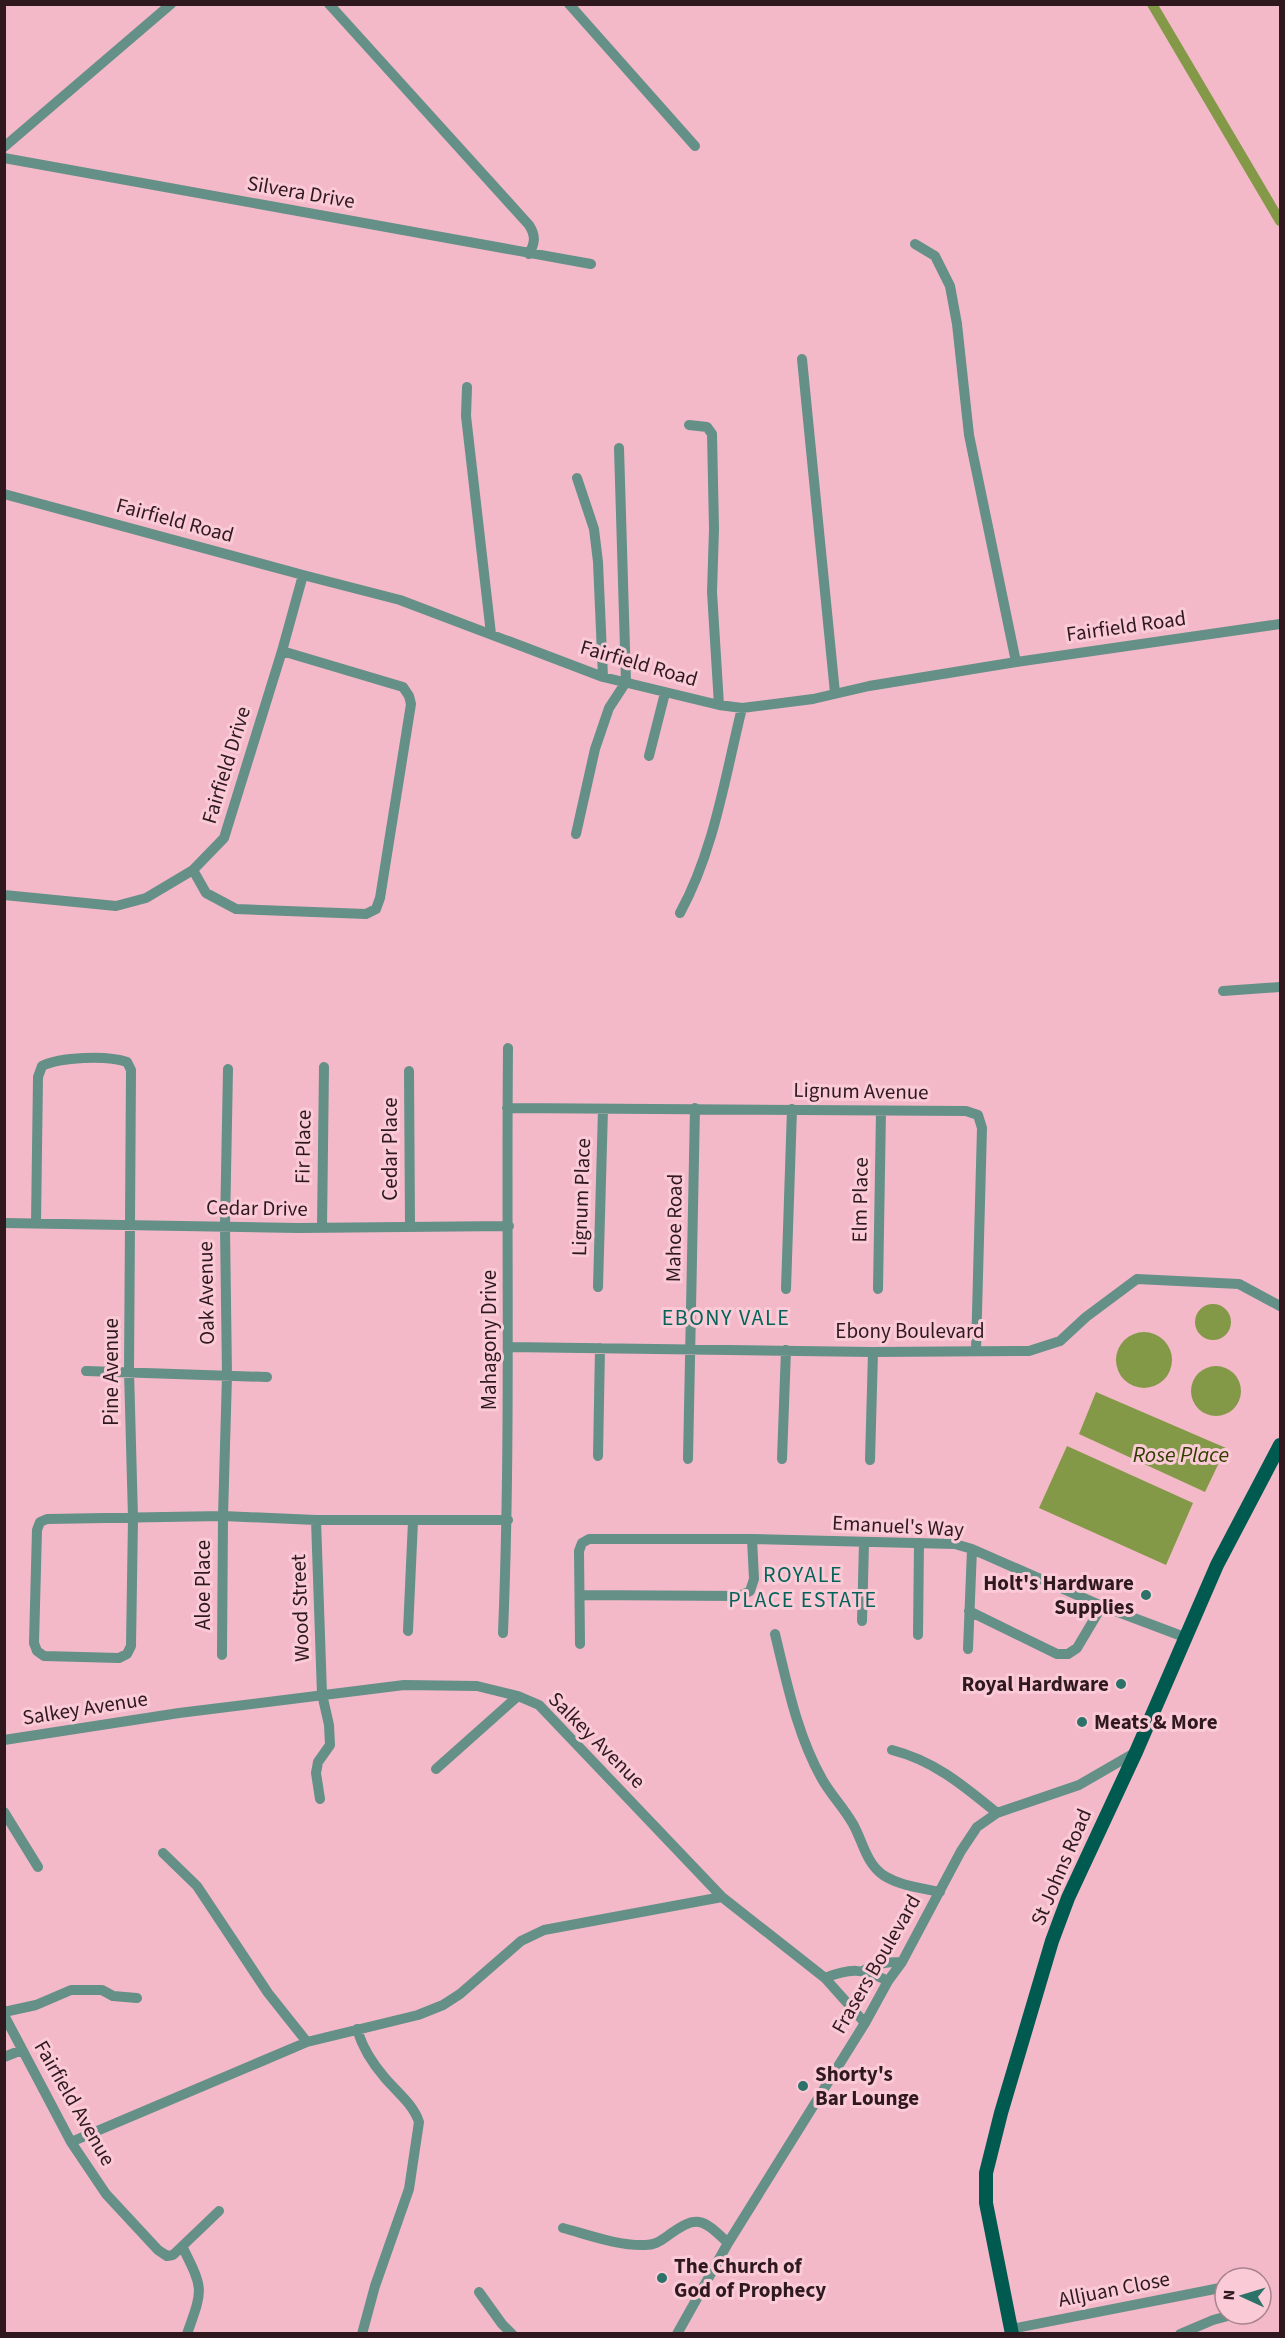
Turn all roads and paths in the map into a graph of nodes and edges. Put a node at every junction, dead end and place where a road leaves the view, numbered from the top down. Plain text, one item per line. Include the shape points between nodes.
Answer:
1 (171, 4) edge
2 (329, 4) edge
3 (570, 4) edge
4 (695, 146) dead end
5 (4, 147) edge
6 (4, 158) edge
7 (915, 244) dead end
8 (529, 254) junction
9 (591, 264) dead end
10 (802, 359) dead end
11 (467, 387) dead end
12 (689, 425) dead end
13 (619, 448) dead end
14 (576, 478) dead end
15 (4, 494) edge
16 (303, 575) junction
17 (1281, 624) edge
18 (491, 634) junction
19 (282, 651) junction
20 (1016, 662) junction
21 (603, 677) junction
22 (626, 682) junction
23 (665, 693) junction
24 (835, 693) junction
25 (719, 705) junction
26 (742, 708) junction
27 (649, 756) dead end
28 (576, 834) dead end
29 (193, 870) junction
30 (4, 895) edge
31 (680, 914) dead end
32 (1281, 987) edge
33 (1222, 991) dead end
34 (508, 1048) dead end
35 (324, 1067) dead end
36 (228, 1069) dead end
37 (409, 1071) dead end
38 (507, 1108) junction
39 (696, 1108) junction
40 (603, 1109) junction
41 (792, 1109) junction
42 (881, 1111) junction
43 (4, 1223) edge
44 (36, 1223) junction
45 (132, 1226) junction
46 (509, 1226) junction
47 (225, 1227) junction
48 (410, 1227) junction
49 (322, 1228) junction
50 (598, 1287) dead end
51 (786, 1289) dead end
52 (878, 1289) dead end
53 (1281, 1306) edge
54 (509, 1347) junction
55 (600, 1348) junction
56 (691, 1349) junction
57 (786, 1350) junction
58 (976, 1350) junction
59 (873, 1352) junction
60 (86, 1371) dead end
61 (129, 1371) junction
62 (227, 1376) junction
63 (267, 1377) dead end
64 (1279, 1453) edge
65 (598, 1456) dead end
66 (688, 1459) dead end
67 (782, 1459) dead end
68 (870, 1460) dead end
69 (223, 1516) junction
70 (133, 1518) junction
71 (316, 1520) junction
72 (508, 1520) junction
73 (413, 1521) junction
74 (752, 1539) junction
75 (864, 1543) junction
76 (919, 1543) junction
77 (972, 1549) junction
78 (580, 1594) junction
79 (1102, 1606) junction
80 (969, 1611) junction
81 (862, 1621) dead end
82 (408, 1631) dead end
83 (503, 1633) dead end
84 (775, 1634) dead end
85 (918, 1635) dead end
86 (1187, 1638) junction
87 (580, 1644) dead end
88 (968, 1649) dead end
89 (222, 1655) dead end
90 (322, 1694) junction
91 (518, 1696) junction
92 (4, 1740) edge
93 (892, 1750) dead end
94 (1136, 1752) junction
95 (436, 1769) dead end
96 (320, 1798) dead end
97 (4, 1812) edge
98 (998, 1813) junction
99 (163, 1853) dead end
100 (38, 1867) dead end
101 (940, 1892) junction
102 (722, 1897) junction
103 (902, 1962) junction
104 (863, 1971) junction
105 (825, 1978) junction
106 (888, 1981) junction
107 (137, 1998) dead end
108 (4, 2013) edge
109 (865, 2023) junction
110 (357, 2029) junction
111 (307, 2042) junction
112 (22, 2050) junction
113 (4, 2057) edge
114 (71, 2142) junction
115 (219, 2211) dead end
116 (562, 2228) dead end
117 (728, 2243) junction
118 (183, 2248) junction
119 (1213, 2289) edge
120 (479, 2292) dead end
121 (1213, 2320) edge
122 (1011, 2331) edge
123 (187, 2334) edge
124 (362, 2334) edge
125 (512, 2334) edge
126 (677, 2334) edge
127 (1180, 2334) edge

1 - 5 street
2 - 8 street via 529,225 534,234
3 - 4 street
6 - 8 street, Silvera Drive
7 - 20 street via 935,256 950,286 969,435
8 - 9 street, Silvera Drive
10 - 24 street
11 - 18 street via 466,416
12 - 25 street via 707,427 712,434 712,592
13 - 22 street
14 - 21 street via 594,530
15 - 16 street, Fairfield Road
16 - 18 street, Fairfield Road via 400,600
16 - 19 street, Fairfield Drive
17 - 20 street, Fairfield Road
18 - 21 street, Fairfield Road
19 - 29 street, Fairfield Drive via 224,838
19 - 29 street via 403,687 410,696 376,909 366,914 236,909 206,893
20 - 24 street, Fairfield Road
21 - 22 street, Fairfield Road
22 - 23 street, Fairfield Road
22 - 28 street via 609,708 595,749
23 - 25 street, Fairfield Road
23 - 27 street
24 - 26 street, Fairfield Road
25 - 26 street, Fairfield Road
26 - 31 street via 711,834 695,885
29 - 30 street, Fairfield Drive via 146,898 116,906
32 - 33 street
34 - 38 street, Mahagony Drive
35 - 49 street, Fir Place
36 - 47 street, Oak Avenue
37 - 48 street, Cedar Place
38 - 40 street, Lignum Avenue
38 - 46 street, Mahagony Drive
39 - 40 street, Lignum Avenue
39 - 41 street, Lignum Avenue
39 - 56 street, Mahoe Road
40 - 50 street, Lignum Place
41 - 42 street, Lignum Avenue
41 - 51 street
42 - 52 street, Elm Place
42 - 58 street, Lignum Avenue via 966,1111 978,1115 982,1128
43 - 44 street, Cedar Drive
44 - 45 street, Cedar Drive
44 - 45 street, Pine Avenue via 38,1077 42,1066 51,1062 116,1058 127,1062 132,1070
45 - 47 street, Cedar Drive
45 - 61 street, Pine Avenue
46 - 48 street, Cedar Drive
46 - 54 street, Mahagony Drive
47 - 49 street, Cedar Drive
47 - 62 street, Oak Avenue
48 - 49 street, Cedar Drive
53 - 58 street, Ebony Boulevard via 1239,1284 1137,1279 1060,1341 1029,1351
54 - 55 street, Ebony Boulevard
54 - 72 street, Mahagony Drive
55 - 56 street, Ebony Boulevard
55 - 65 street
56 - 57 street, Ebony Boulevard
56 - 66 street, Mahoe Road
57 - 59 street, Ebony Boulevard
57 - 67 street
58 - 59 street, Ebony Boulevard
59 - 68 street
60 - 61 street
61 - 62 street
61 - 70 street, Pine Avenue
62 - 63 street
62 - 69 street, Oak Avenue
64 - 86 main road, St Johns Road via 1217,1565
69 - 70 street
69 - 71 street
69 - 89 street, Aloe Place
70 - 70 street, Pine Avenue via 131,1646 127,1654 119,1658 44,1656 34,1643 36,1542 40,1522
71 - 73 street
71 - 90 street, Wood Street
72 - 73 street
72 - 83 street, Mahagony Drive
73 - 82 street
74 - 75 street, Emanuel's Way
74 - 78 street, Emanuel's Way via 589,1539 579,1551
74 - 78 street via 754,1579 750,1591 740,1596
75 - 76 street, Emanuel's Way
75 - 81 street
76 - 77 street, Emanuel's Way via 955,1544
76 - 85 street
77 - 79 street, Emanuel's Way
77 - 80 street
78 - 87 street
79 - 80 street via 1077,1648 1068,1654 1057,1654
79 - 86 street, Emanuel's Way
80 - 88 street
84 - 101 street via 808,1749 822,1780 854,1825 874,1868 901,1883
86 - 94 main road, St Johns Road
90 - 91 street, Salkey Avenue via 404,1685 477,1686
90 - 92 street, Salkey Avenue
90 - 96 street, Wood Street via 330,1745 318,1762
91 - 95 street
91 - 102 street, Salkey Avenue via 539,1705 566,1731
93 - 98 street via 931,1765
94 - 98 street, Frasers Boulevard via 1079,1785
94 - 122 main road, St Johns Road via 1052,1941 986,2173 986,2203
97 - 100 street
98 - 101 street, Frasers Boulevard via 976,1827
99 - 111 street via 197,1886 268,1993
101 - 103 street, Frasers Boulevard
102 - 105 street, Salkey Avenue
102 - 110 street via 544,1930 521,1941 443,2005
103 - 104 street via 886,1962
103 - 106 street, Frasers Boulevard
104 - 105 street via 840,1972
104 - 106 street
105 - 109 street, Salkey Avenue
106 - 109 street, Frasers Boulevard
107 - 108 street via 113,1996 102,1990 71,1990
108 - 112 street, Fairfield Avenue
109 - 117 street, Frasers Boulevard
110 - 111 street
110 - 124 street via 383,2076 416,2113 419,2122 409,2189
111 - 114 street
112 - 113 street
112 - 114 street, Fairfield Avenue
114 - 118 street, Fairfield Avenue via 106,2194 158,2250 166,2256
115 - 118 street
116 - 117 street via 625,2244 645,2245 656,2244 678,2227 700,2220
117 - 126 street, Frasers Boulevard
118 - 123 street via 198,2278 200,2293
119 - 122 street, Alljuan Close
120 - 125 street
121 - 127 street

